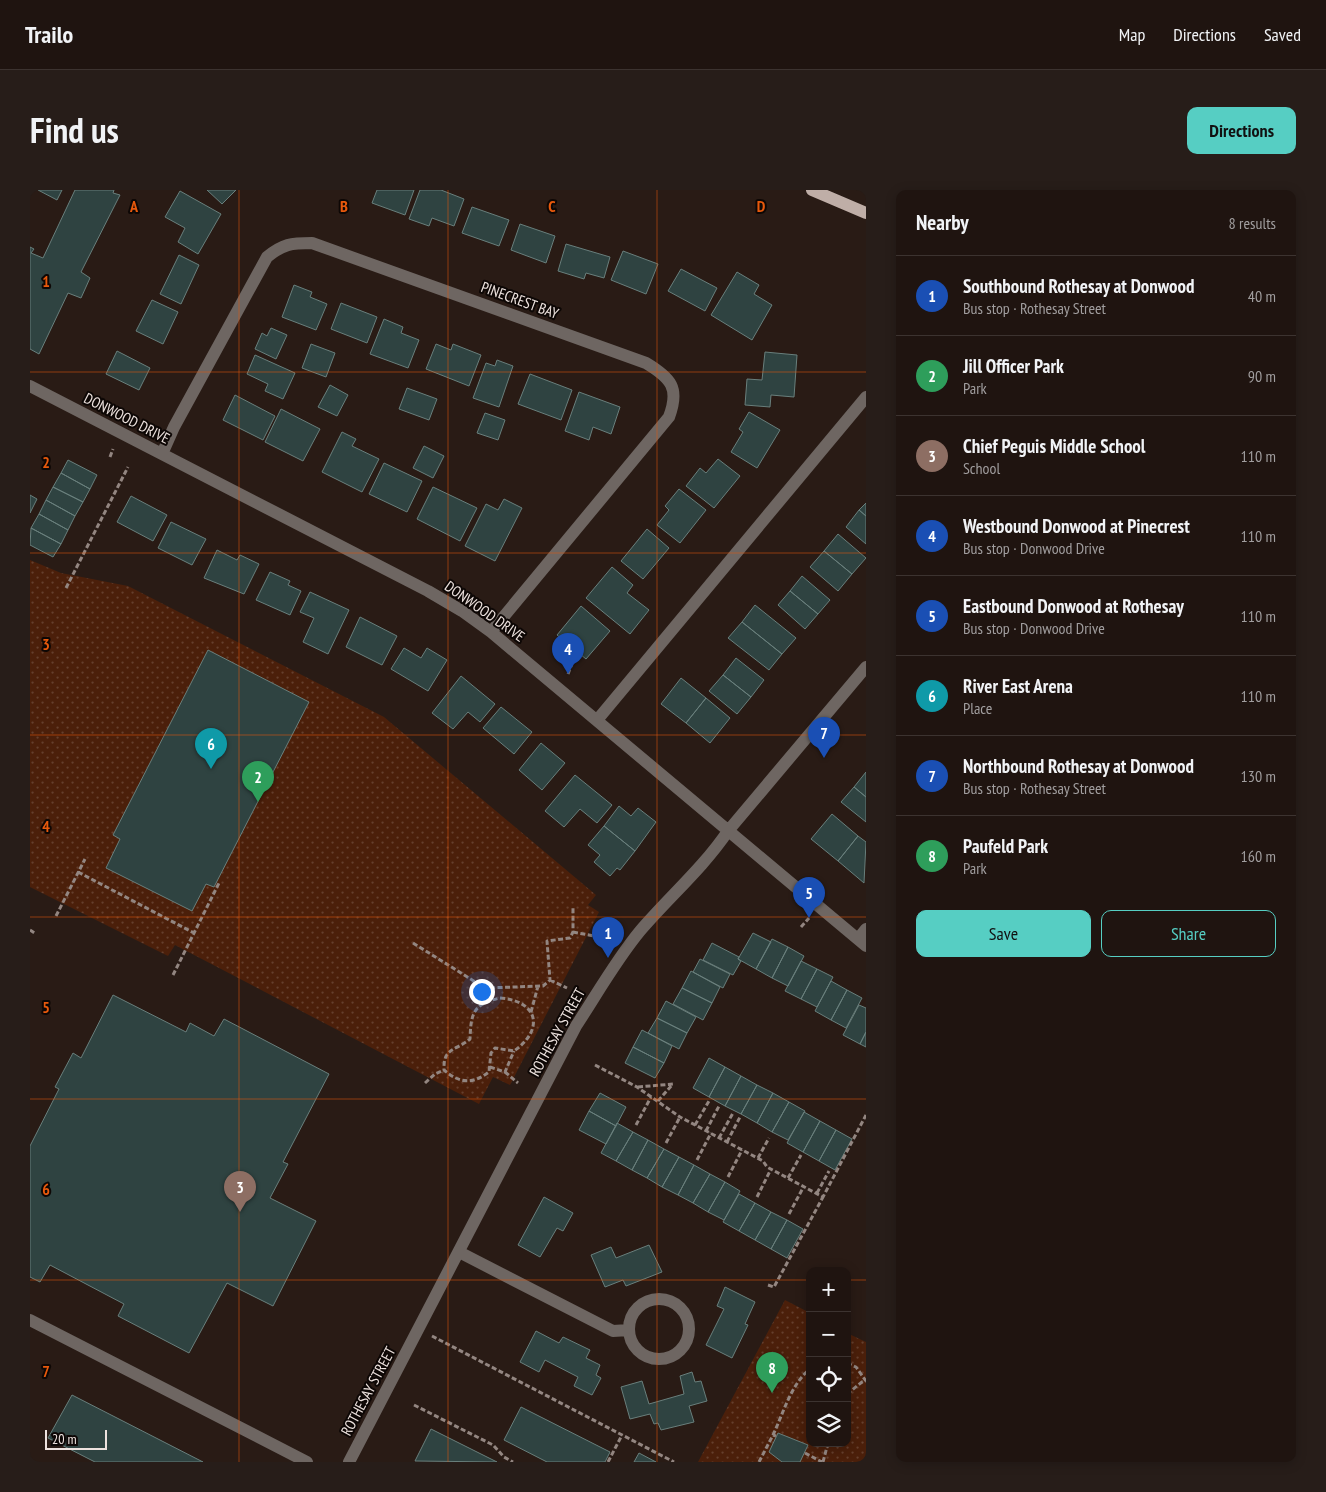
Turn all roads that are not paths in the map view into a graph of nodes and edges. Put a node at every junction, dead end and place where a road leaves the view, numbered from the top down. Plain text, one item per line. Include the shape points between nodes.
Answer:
1 (812, 190) edge
2 (866, 213) edge
3 (30, 386) edge
4 (866, 398) edge
5 (162, 454) junction
6 (491, 632) junction
7 (866, 667) edge
8 (598, 719) junction
9 (728, 831) junction
10 (866, 928) edge
11 (862, 942) edge
12 (459, 1252) junction
13 (30, 1320) edge
14 (629, 1330) junction
15 (307, 1462) edge
16 (349, 1462) edge

1 - 2 main road
3 - 5 street, DONWOOD DRIVE
4 - 8 street
5 - 6 street, DONWOOD DRIVE via 428,591
5 - 6 street, PINECREST BAY via 267,257 280,247 295,243 321,246 646,363 663,373 672,386 675,401 669,417
6 - 8 street, DONWOOD DRIVE
7 - 9 street, ROTHESAY STREET
8 - 9 street, DONWOOD DRIVE
9 - 11 street, DONWOOD DRIVE
9 - 12 street, ROTHESAY STREET via 713,853 640,932 576,1026
10 - 11 street
12 - 14 street via 613,1331
12 - 16 street, ROTHESAY STREET
13 - 15 street
14 - 14 street via 636,1311 643,1304 657,1300 672,1302 680,1308 690,1326 680,1352 662,1359 652,1359 643,1354 631,1339

